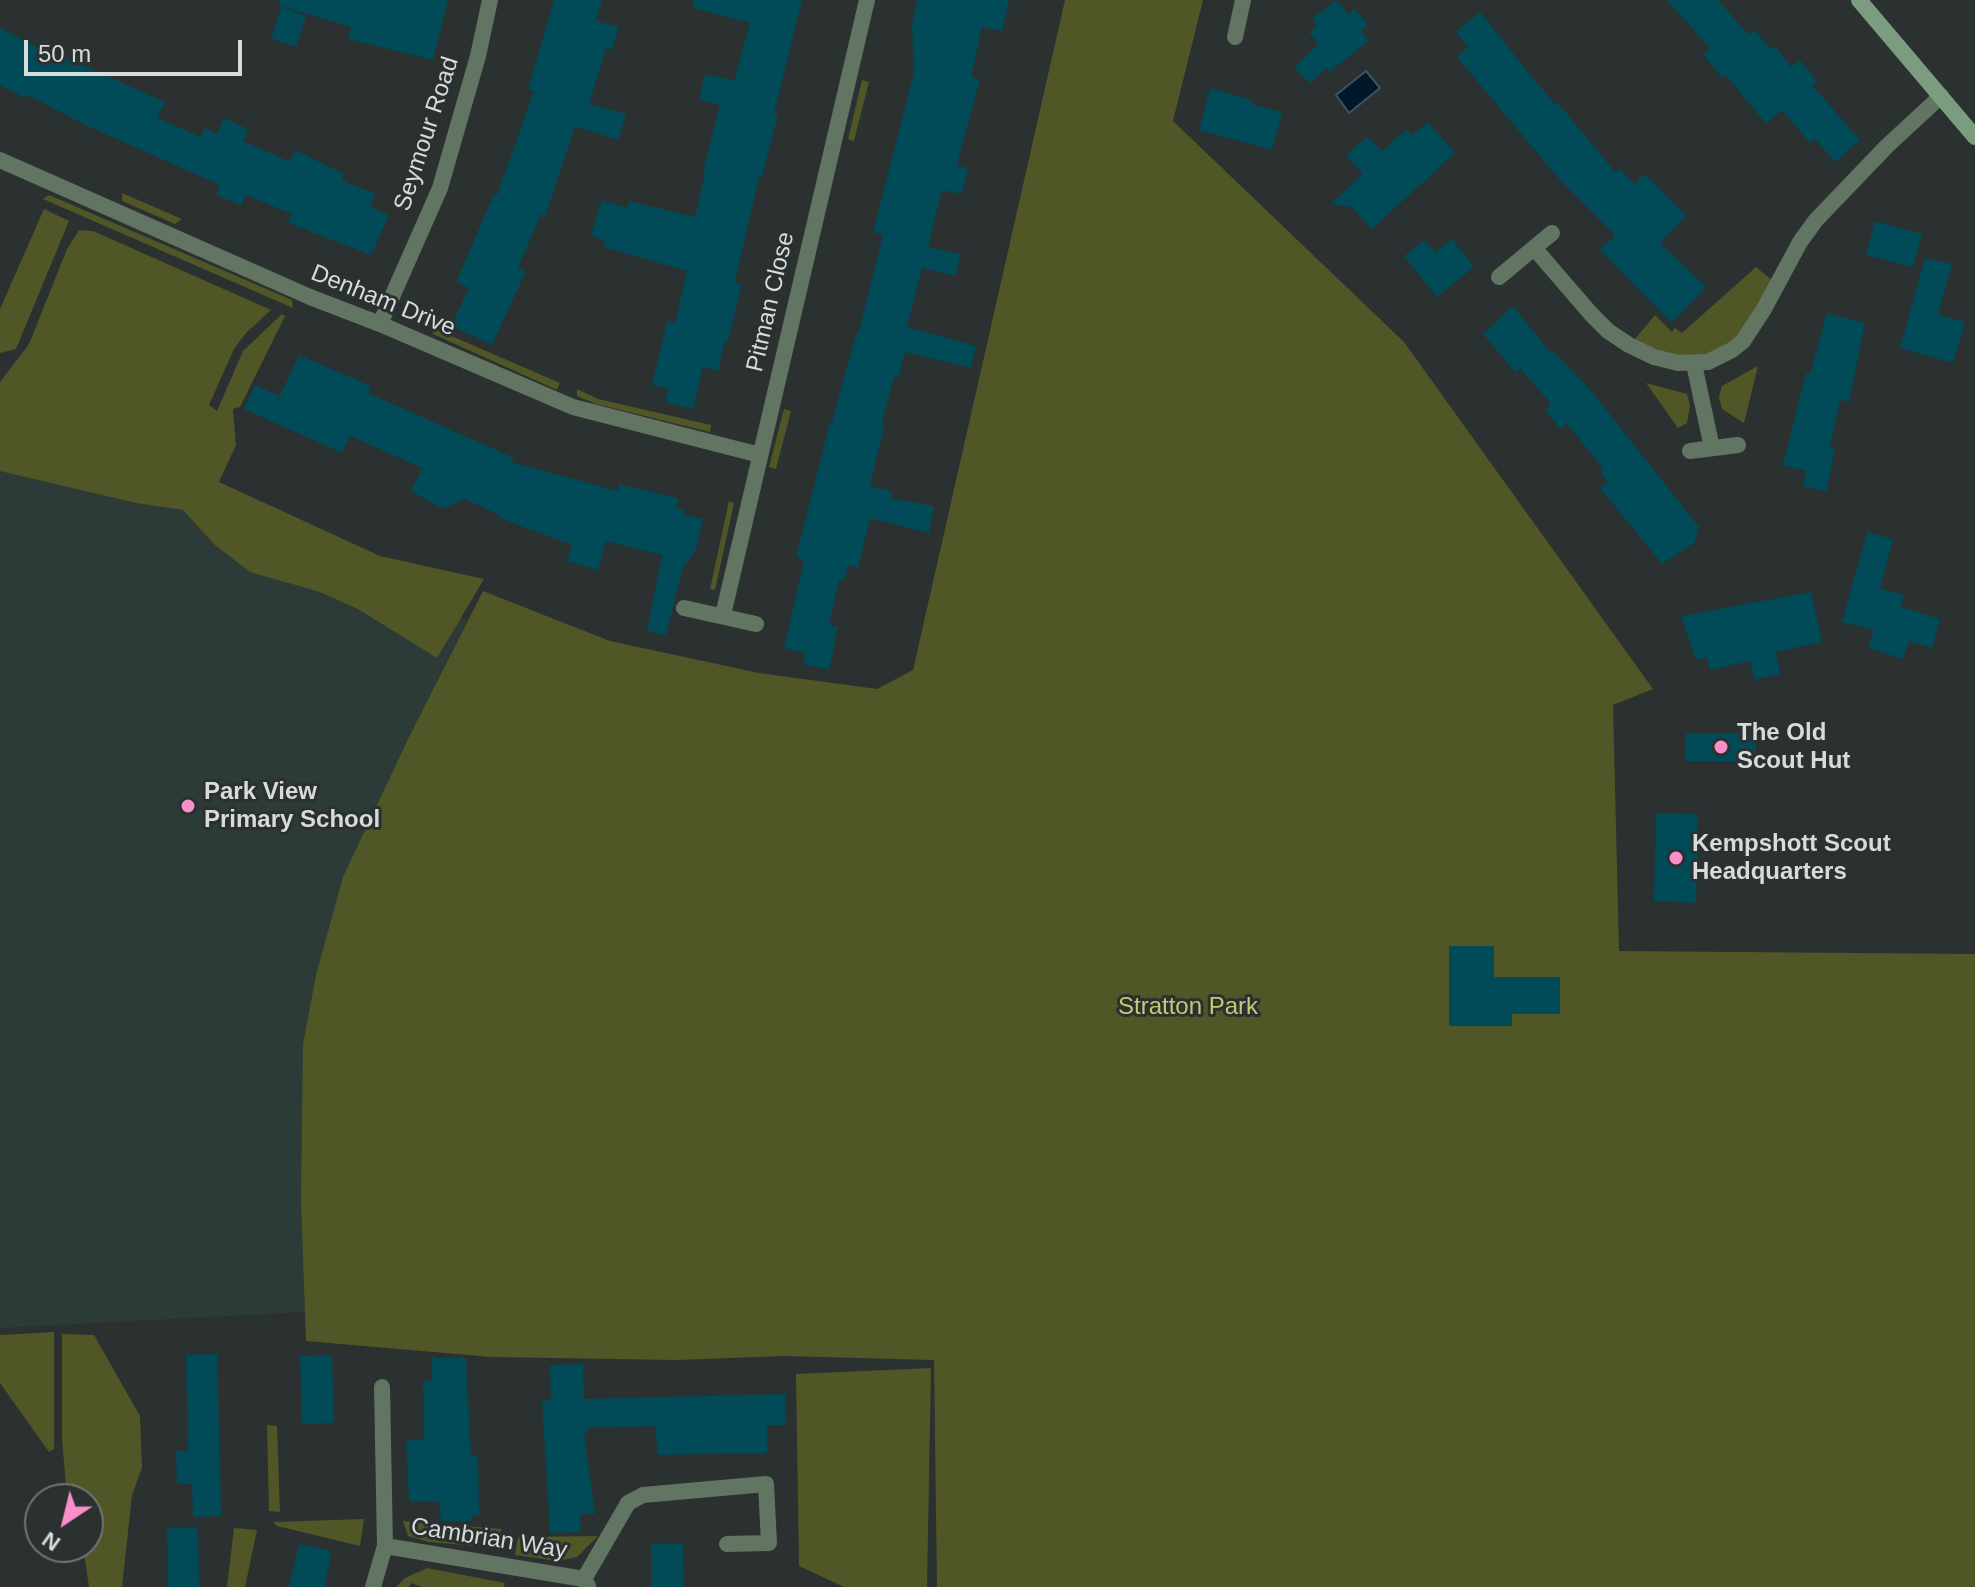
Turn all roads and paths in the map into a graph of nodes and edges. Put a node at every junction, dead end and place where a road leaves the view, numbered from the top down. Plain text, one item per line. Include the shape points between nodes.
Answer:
1 (490, 0) edge
2 (867, 0) edge
3 (1243, 0) edge
4 (1859, 0) edge
5 (1235, 37) dead end
6 (1941, 96) junction
7 (1975, 137) edge
8 (0, 160) edge
9 (1552, 233) dead end
10 (1535, 249) junction
11 (1499, 277) dead end
12 (380, 324) junction
13 (1694, 364) junction
14 (1738, 445) dead end
15 (1712, 448) junction
16 (1690, 451) dead end
17 (760, 455) junction
18 (684, 608) dead end
19 (723, 615) junction
20 (756, 624) dead end
21 (382, 1387) dead end
22 (727, 1544) dead end
23 (385, 1546) junction
24 (586, 1583) edge
25 (373, 1587) edge

1 - 12 street, Seymour Road via 440,188
2 - 17 street, Pitman Close
3 - 5 street
4 - 6 street
6 - 7 street
6 - 13 street via 1816,220 1743,341 1721,357
8 - 12 street, Denham Drive
9 - 10 street
10 - 11 street
10 - 13 street via 1608,331 1654,357
12 - 17 street, Denham Drive via 573,407
13 - 15 street
14 - 15 street
15 - 16 street
17 - 19 street, Pitman Close
18 - 19 street
19 - 20 street
21 - 23 street, Cambrian Way
22 - 24 street, Cambrian Way via 769,1543 766,1484 643,1495 628,1503
23 - 24 street, Cambrian Way
23 - 25 street, Cambrian Way

